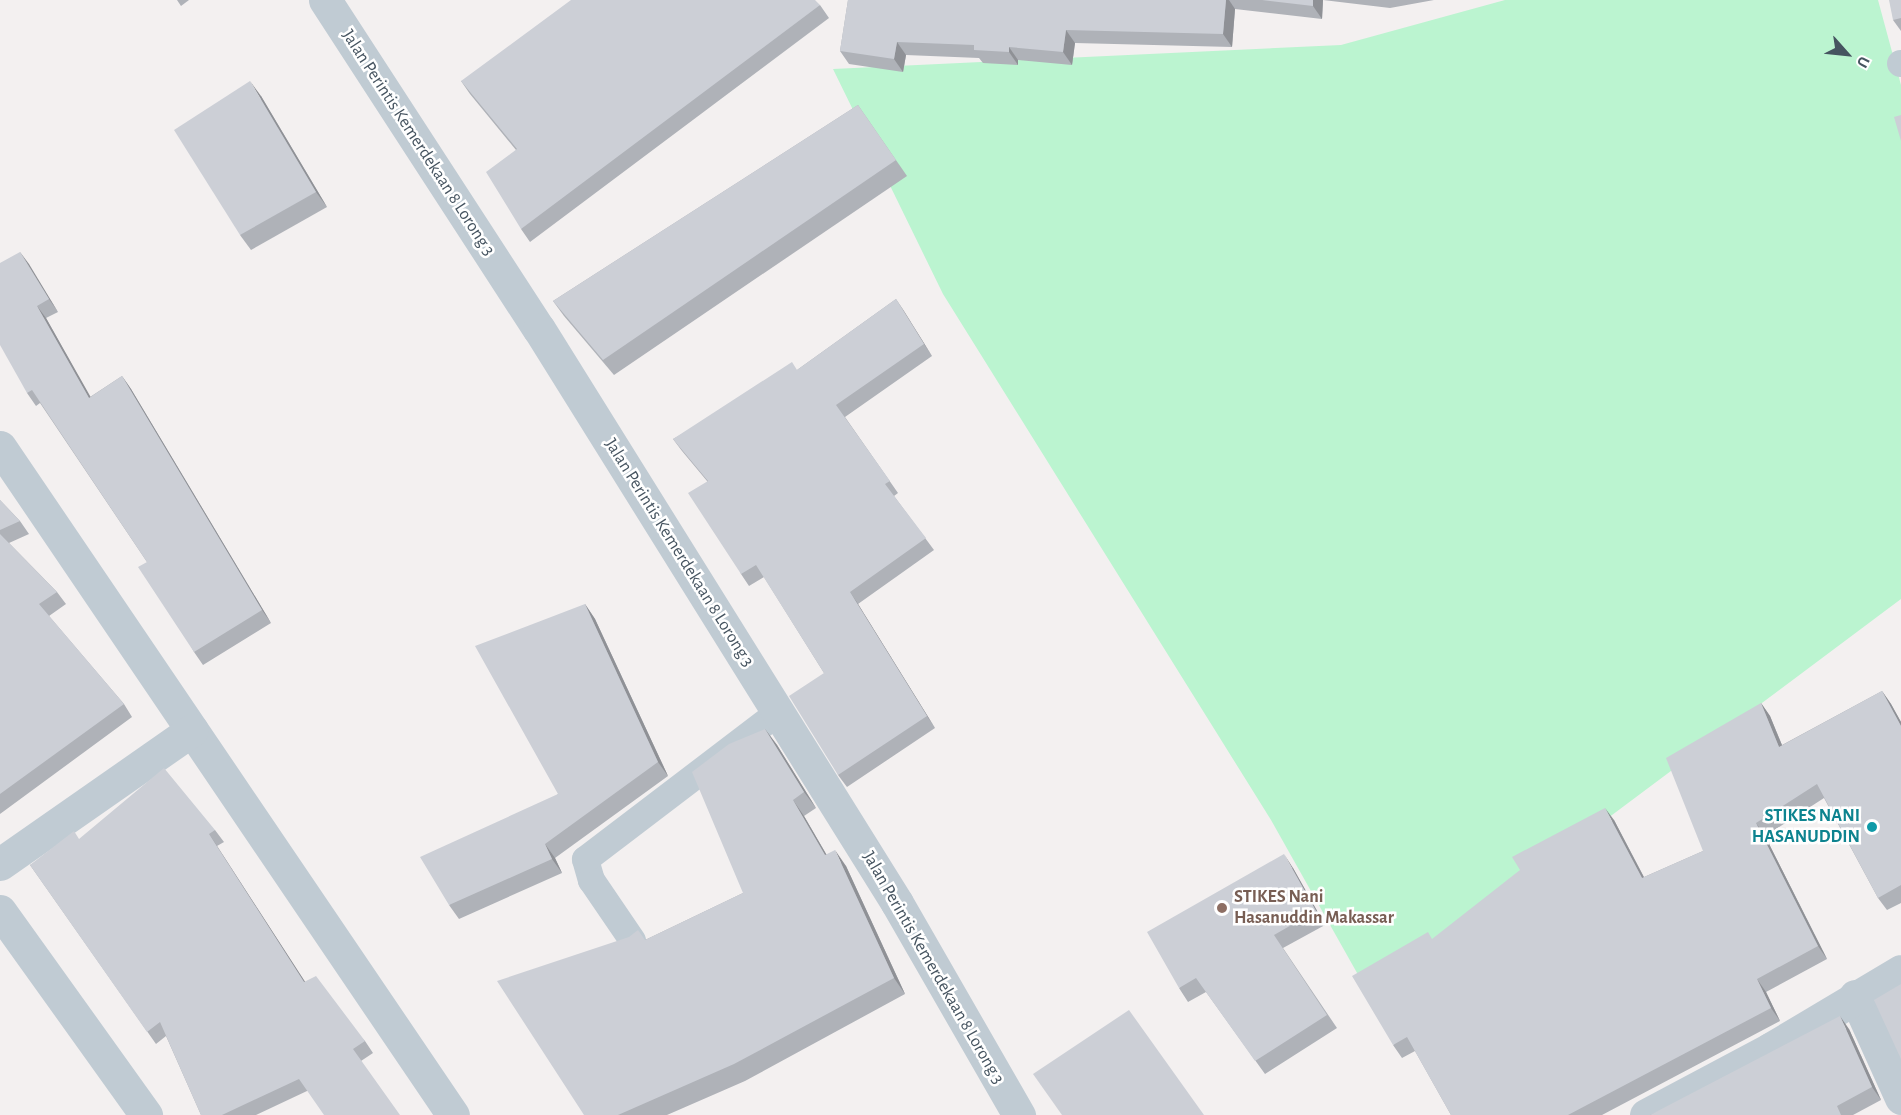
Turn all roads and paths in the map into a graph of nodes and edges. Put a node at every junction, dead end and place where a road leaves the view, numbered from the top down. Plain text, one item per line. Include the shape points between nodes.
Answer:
1 (325, 0) edge
2 (0, 447) edge
3 (778, 712) junction
4 (192, 730) junction
5 (0, 864) edge
6 (0, 911) edge
7 (632, 940) edge
8 (1901, 971) edge
9 (1855, 996) junction
10 (1901, 1098) edge
11 (146, 1115) edge
12 (453, 1115) edge
13 (1019, 1115) edge
14 (1646, 1115) edge

1 - 3 street, Jalan Perintis Kemerdekaan 8 Lorong 3 via 539,329
2 - 4 street
3 - 7 lane via 585,859 591,880
3 - 13 street, Jalan Perintis Kemerdekaan 8 Lorong 3 via 897,903
4 - 5 street
4 - 12 street
6 - 11 street
8 - 9 street
9 - 10 street
9 - 14 street via 1770,1049

